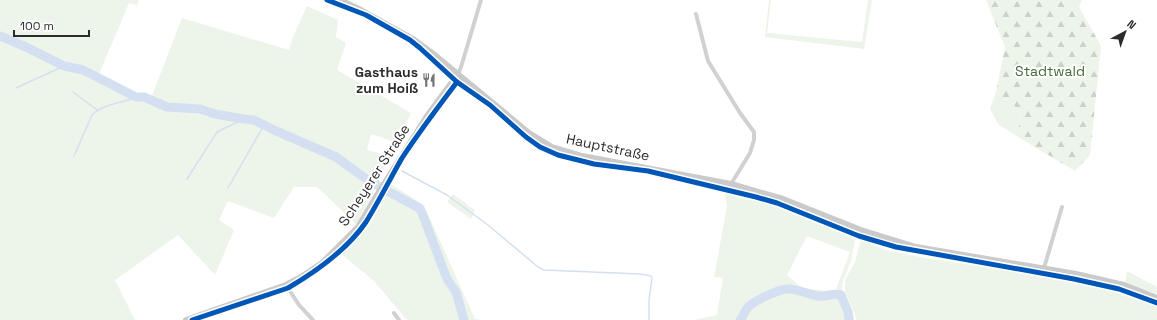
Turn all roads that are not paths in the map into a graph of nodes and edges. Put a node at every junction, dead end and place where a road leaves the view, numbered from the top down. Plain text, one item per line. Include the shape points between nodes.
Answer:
1 (340, 0) edge
2 (481, 0) edge
3 (696, 14) dead end
4 (458, 74) junction
5 (731, 184) junction
6 (1062, 207) dead end
7 (1044, 268) junction
8 (286, 285) junction
9 (1157, 298) edge
10 (394, 313) dead end
11 (186, 320) edge
12 (313, 320) edge
13 (399, 320) edge

1 - 4 main road, Hauptstraße via 413,39
2 - 4 street
3 - 5 street via 708,61 754,132 750,153
4 - 5 main road, Hauptstraße via 529,133 552,147 582,156
4 - 8 main road, Scheyerer Straße via 427,116 358,227 322,263
5 - 7 main road, Hauptstraße via 783,199 860,230 916,247
6 - 7 street
7 - 9 main road, Hauptstraße via 1124,285
8 - 11 main road, Scheyerer Straße
8 - 12 street
10 - 13 street

